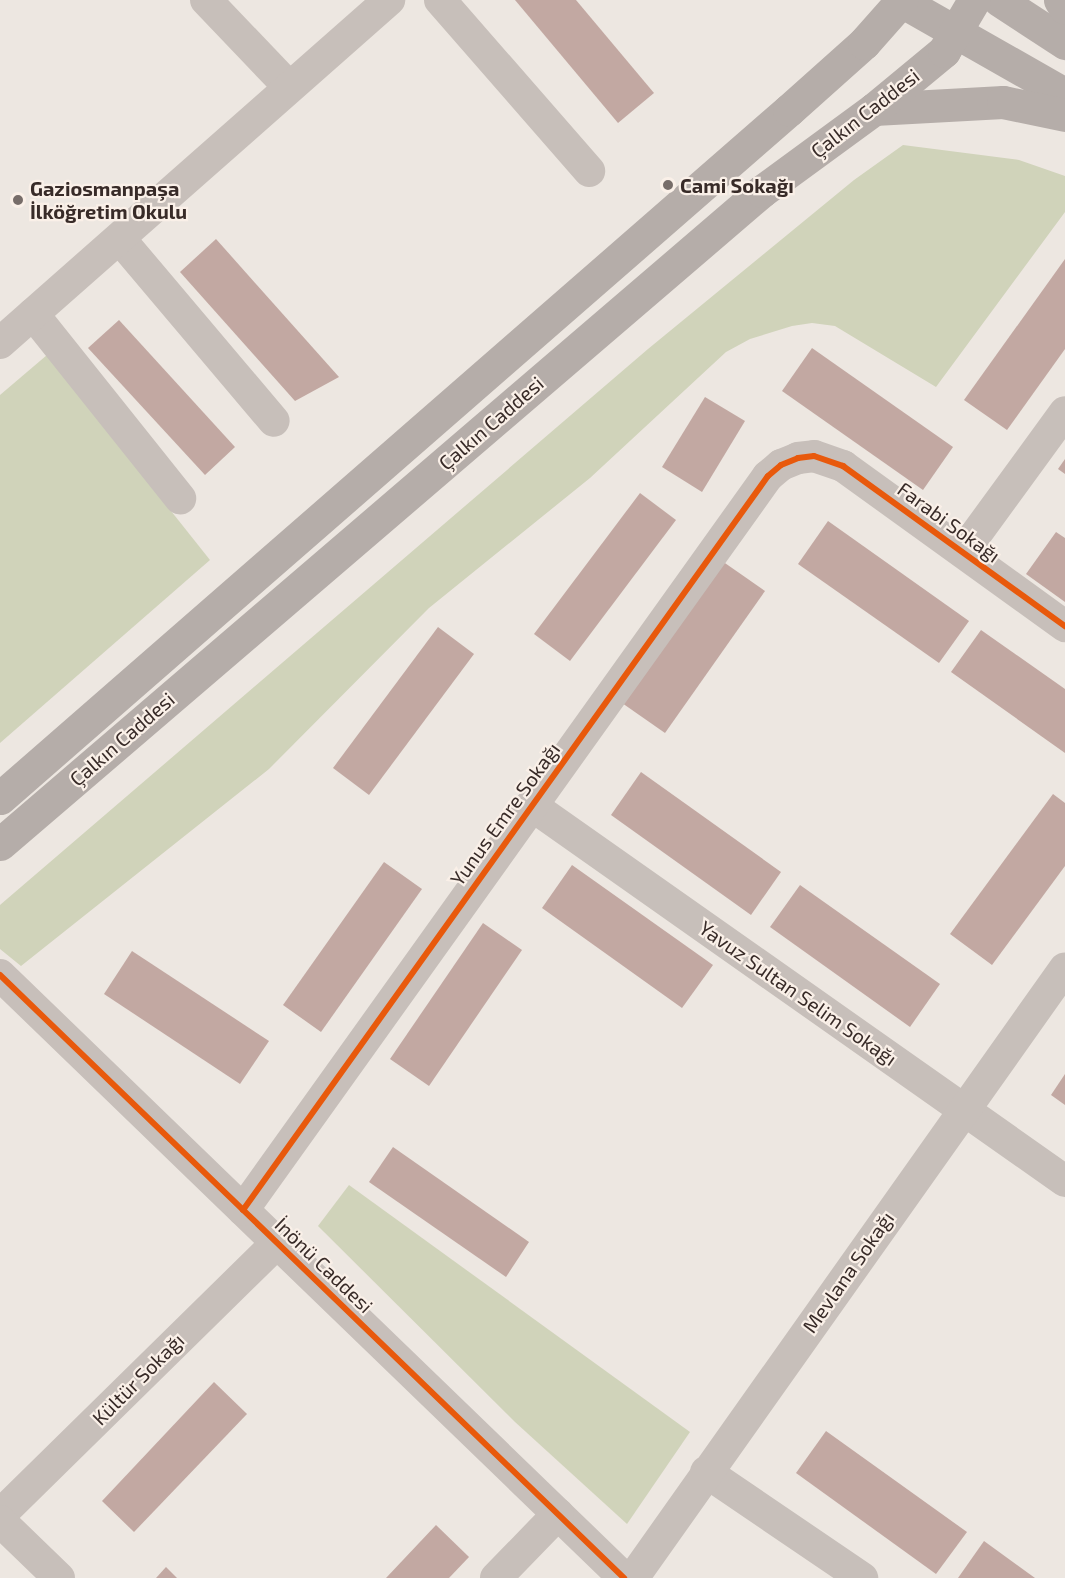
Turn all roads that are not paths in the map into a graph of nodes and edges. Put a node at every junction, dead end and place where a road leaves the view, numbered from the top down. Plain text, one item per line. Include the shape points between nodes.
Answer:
1 (206, 0) edge
2 (389, 0) edge
3 (440, 0) edge
4 (902, 0) edge
5 (974, 0) edge
6 (999, 0) edge
7 (1060, 0) edge
8 (1065, 8) edge
9 (957, 33) junction
10 (1065, 43) edge
11 (290, 87) junction
12 (1065, 94) edge
13 (874, 109) junction
14 (1065, 115) edge
15 (589, 171) dead end
16 (120, 239) junction
17 (33, 314) junction
18 (0, 343) edge
19 (1065, 412) edge
20 (274, 421) dead end
21 (808, 456) joint
22 (180, 498) dead end
23 (963, 552) junction
24 (1065, 626) edge
25 (0, 798) edge
26 (531, 805) junction
27 (0, 844) edge
28 (1065, 968) edge
29 (0, 975) edge
30 (964, 1110) junction
31 (1065, 1181) edge
32 (243, 1210) junction
33 (277, 1243) junction
34 (706, 1472) junction
35 (558, 1514) junction
36 (0, 1515) edge
37 (0, 1521) edge
38 (59, 1578) edge
39 (496, 1578) edge
40 (624, 1578) edge
41 (633, 1578) edge
42 (862, 1578) edge

1 - 11 street
2 - 11 street
3 - 15 street
4 - 9 main road
4 - 25 main road, Çalkın Caddesi via 864,43 789,110
5 - 9 main road, Çalkın Caddesi
6 - 10 main road
7 - 8 main road
9 - 12 main road
9 - 13 main road, Çalkın Caddesi via 944,51
11 - 16 street
13 - 14 main road via 1003,102
13 - 27 main road, Çalkın Caddesi via 753,198
16 - 17 street
16 - 20 street
17 - 18 street
17 - 22 street
19 - 23 street
21 - 23 street, Farabi Sokağı via 843,466
21 - 26 street, Yunus Emre Sokağı via 786,462 768,476
23 - 24 street, Farabi Sokağı
26 - 30 street, Yavuz Sultan Selim Sokağı
26 - 32 street, Yunus Emre Sokağı
28 - 30 street, Mevlana Sokağı
29 - 32 street, İnönü Caddesi
30 - 31 street, Yavuz Sultan Selim Sokağı
30 - 34 street, Mevlana Sokağı
32 - 33 street, İnönü Caddesi
33 - 35 street, İnönü Caddesi
33 - 36 street, Kültür Sokağı
34 - 41 street, Mevlana Sokağı
34 - 42 street
35 - 39 street
35 - 40 street, İnönü Caddesi
37 - 38 street

